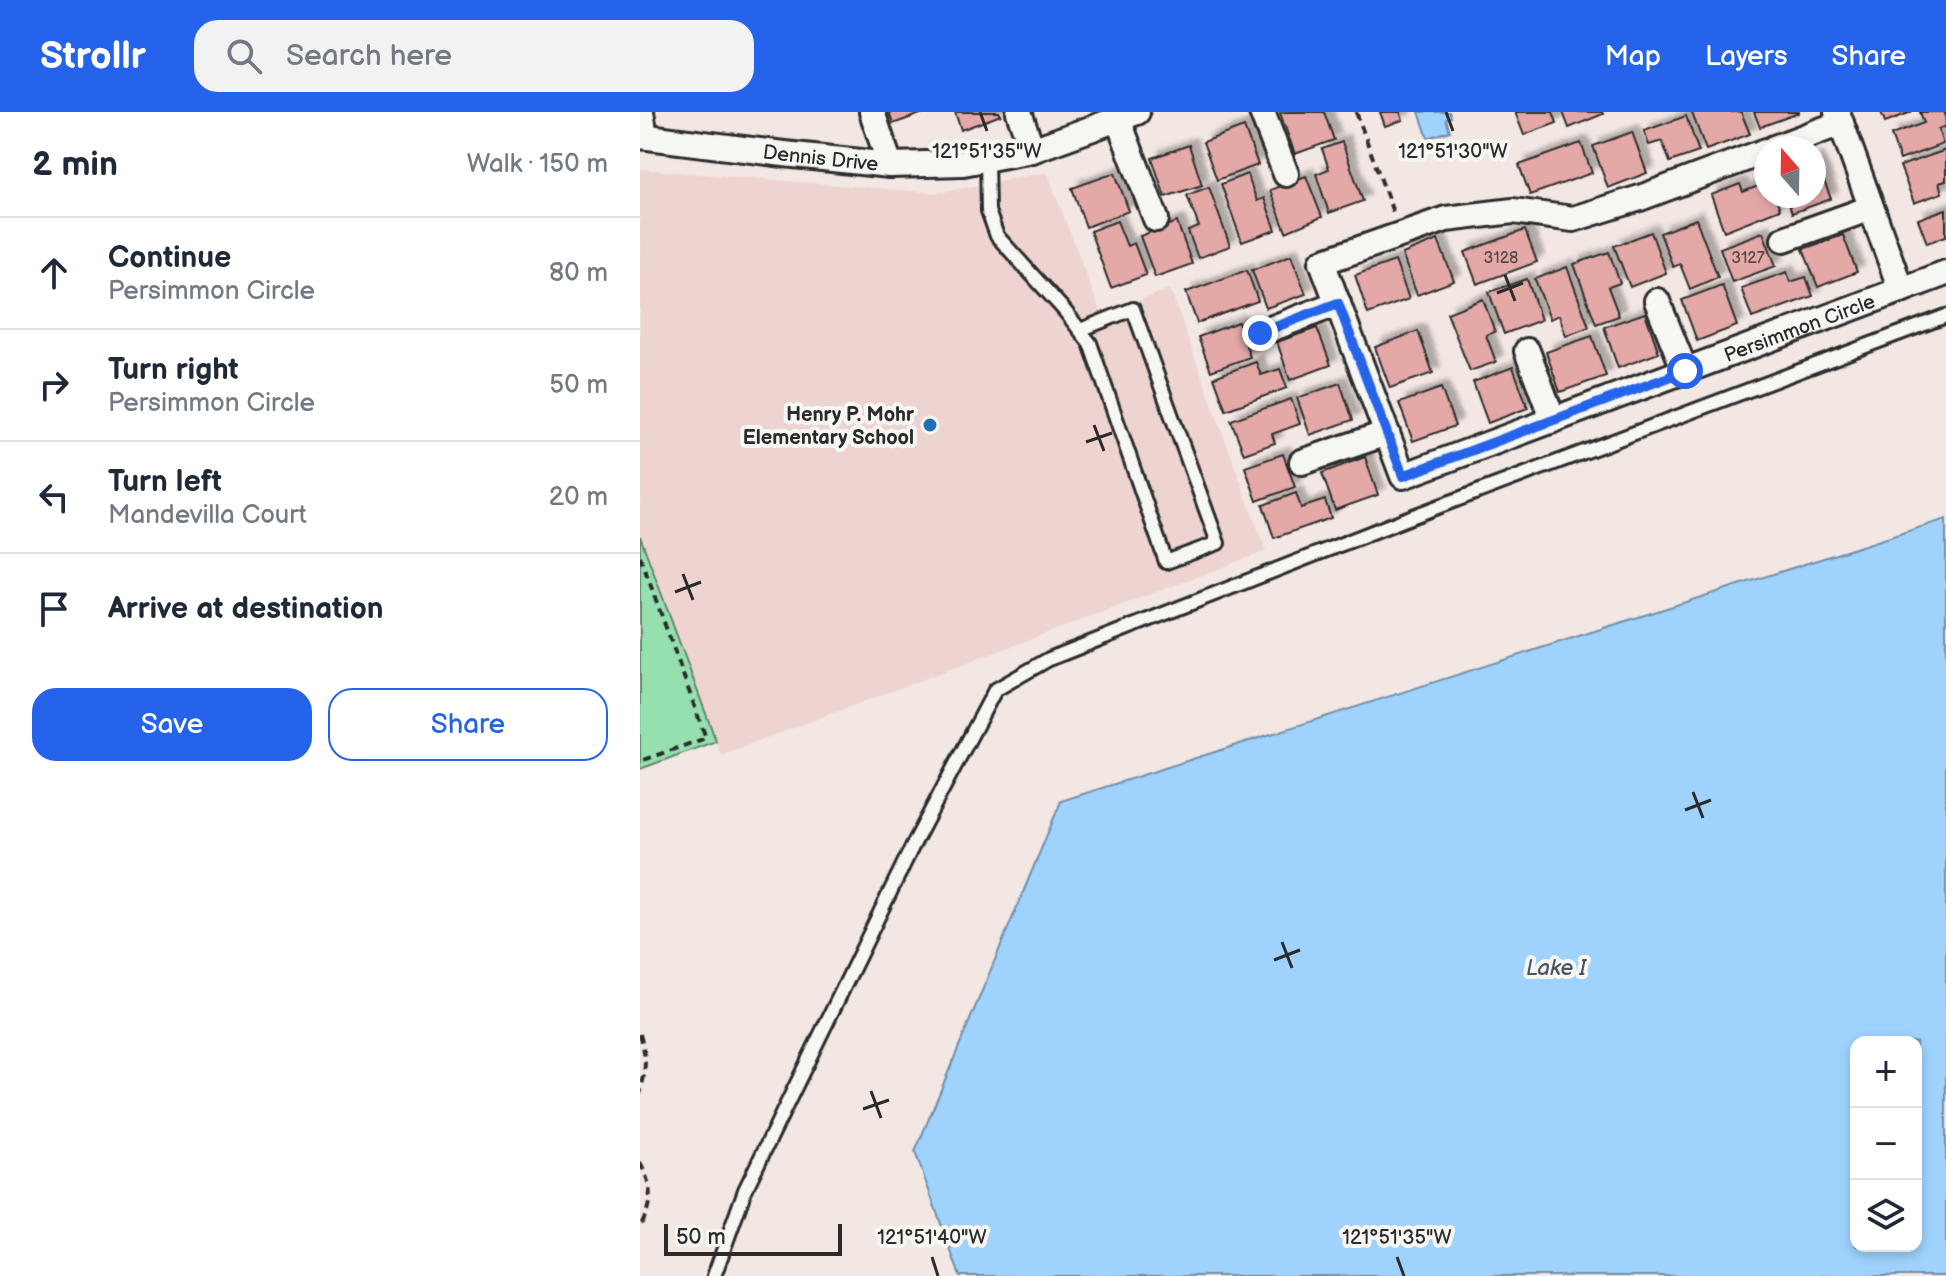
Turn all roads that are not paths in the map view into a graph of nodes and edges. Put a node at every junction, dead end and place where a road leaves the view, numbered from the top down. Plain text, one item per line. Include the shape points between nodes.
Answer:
1 (872, 112) edge
2 (1019, 112) edge
3 (1262, 112) edge
4 (1128, 116) edge
5 (1839, 118) edge
6 (642, 128) edge
7 (1800, 136) edge
8 (1032, 150) junction
9 (1754, 155) edge
10 (987, 159) junction
11 (890, 165) junction
12 (1286, 174) dead end
13 (1871, 208) junction
14 (1156, 219) dead end
15 (1784, 239) dead end
16 (1946, 273) edge
17 (1901, 290) junction
18 (1657, 301) dead end
19 (1338, 303) junction
20 (1946, 316) edge
21 (1080, 330) junction
22 (1260, 333) dead end
23 (1527, 351) dead end
24 (1685, 371) junction
25 (1553, 420) junction
26 (1387, 433) junction
27 (1302, 462) dead end
28 (714, 1276) edge

1 - 11 street
2 - 8 street
3 - 12 street
4 - 8 street, Dennis Drive
4 - 14 street
5 - 7 street
5 - 13 street
6 - 11 street, Dennis Drive via 784,154
8 - 10 street, Dennis Drive
9 - 19 street, Persimmon Circle via 1573,219 1513,211 1446,219 1322,262
10 - 11 street, Dennis Drive
10 - 21 lane via 988,211 997,236
13 - 15 street
13 - 17 street
16 - 17 street, Persimmon Circle
17 - 24 street, Persimmon Circle
18 - 24 street
19 - 22 street
19 - 26 street, Persimmon Circle
20 - 28 lane via 1049,659 995,690 912,847 752,1176
21 - 21 lane via 1090,343 1166,562 1218,543 1133,309
23 - 25 street
24 - 25 street, Persimmon Circle
25 - 26 street, Persimmon Circle via 1403,476
26 - 27 street

